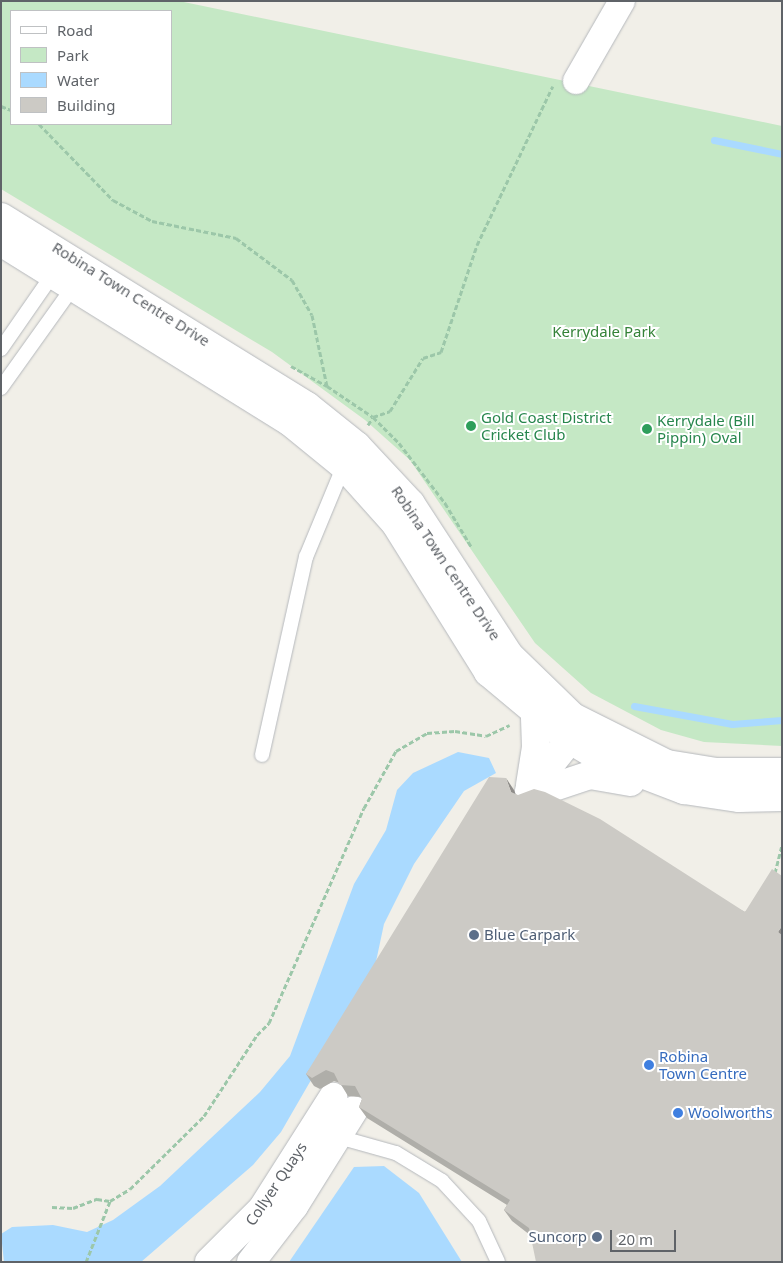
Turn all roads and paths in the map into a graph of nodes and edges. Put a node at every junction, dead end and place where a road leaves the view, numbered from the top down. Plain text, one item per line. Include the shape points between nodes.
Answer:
1 (622, 1) edge
2 (576, 81) joint
3 (40, 125) edge
4 (1, 217) edge
5 (1, 242) edge
6 (70, 270) junction
7 (1, 349) edge
8 (1, 388) edge
9 (350, 456) junction
10 (523, 720) junction
11 (576, 736) junction
12 (262, 755) dead end
13 (782, 772) edge
14 (662, 783) junction
15 (541, 793) junction
16 (782, 796) edge
17 (782, 845) edge
18 (774, 878) edge
19 (343, 1104) dead end
20 (325, 1133) junction
21 (110, 1200) junction
22 (52, 1207) dead end
23 (86, 1262) edge
24 (209, 1262) edge
25 (251, 1262) edge
26 (498, 1262) edge

1 - 2 street
2 - 3 path via 558,78 477,245 441,352 424,358 390,411 373,417 327,386 312,315 292,280 275,263 236,238 178,228 133,212 113,200
4 - 6 street, Robina Town Centre Drive
5 - 6 street, Robina Town Centre Drive
6 - 7 lane
6 - 8 lane
6 - 9 street, Robina Town Centre Drive via 307,406
9 - 10 street, Robina Town Centre Drive via 408,542 482,665
9 - 11 street, Robina Town Centre Drive via 410,504 509,655 558,706
9 - 12 lane via 306,557
10 - 11 street, Robina Town Centre Drive
10 - 15 street via 536,747
10 - 21 path via 486,736 456,731 427,733 396,751 364,808 269,1023 257,1035 204,1116 130,1189
11 - 13 street, Robina Town Centre Drive via 667,764 716,772
11 - 14 street, Robina Town Centre Drive
11 - 15 street
14 - 15 street via 646,788 590,775
14 - 16 street, Robina Town Centre Drive via 706,795
17 - 18 path
19 - 20 street, Collyer Quays
20 - 24 street, Collyer Quays via 262,1209
20 - 25 street, Collyer Quays via 294,1206
20 - 26 lane via 396,1153 442,1181 479,1221
21 - 22 path via 97,1199 73,1208
21 - 23 path

